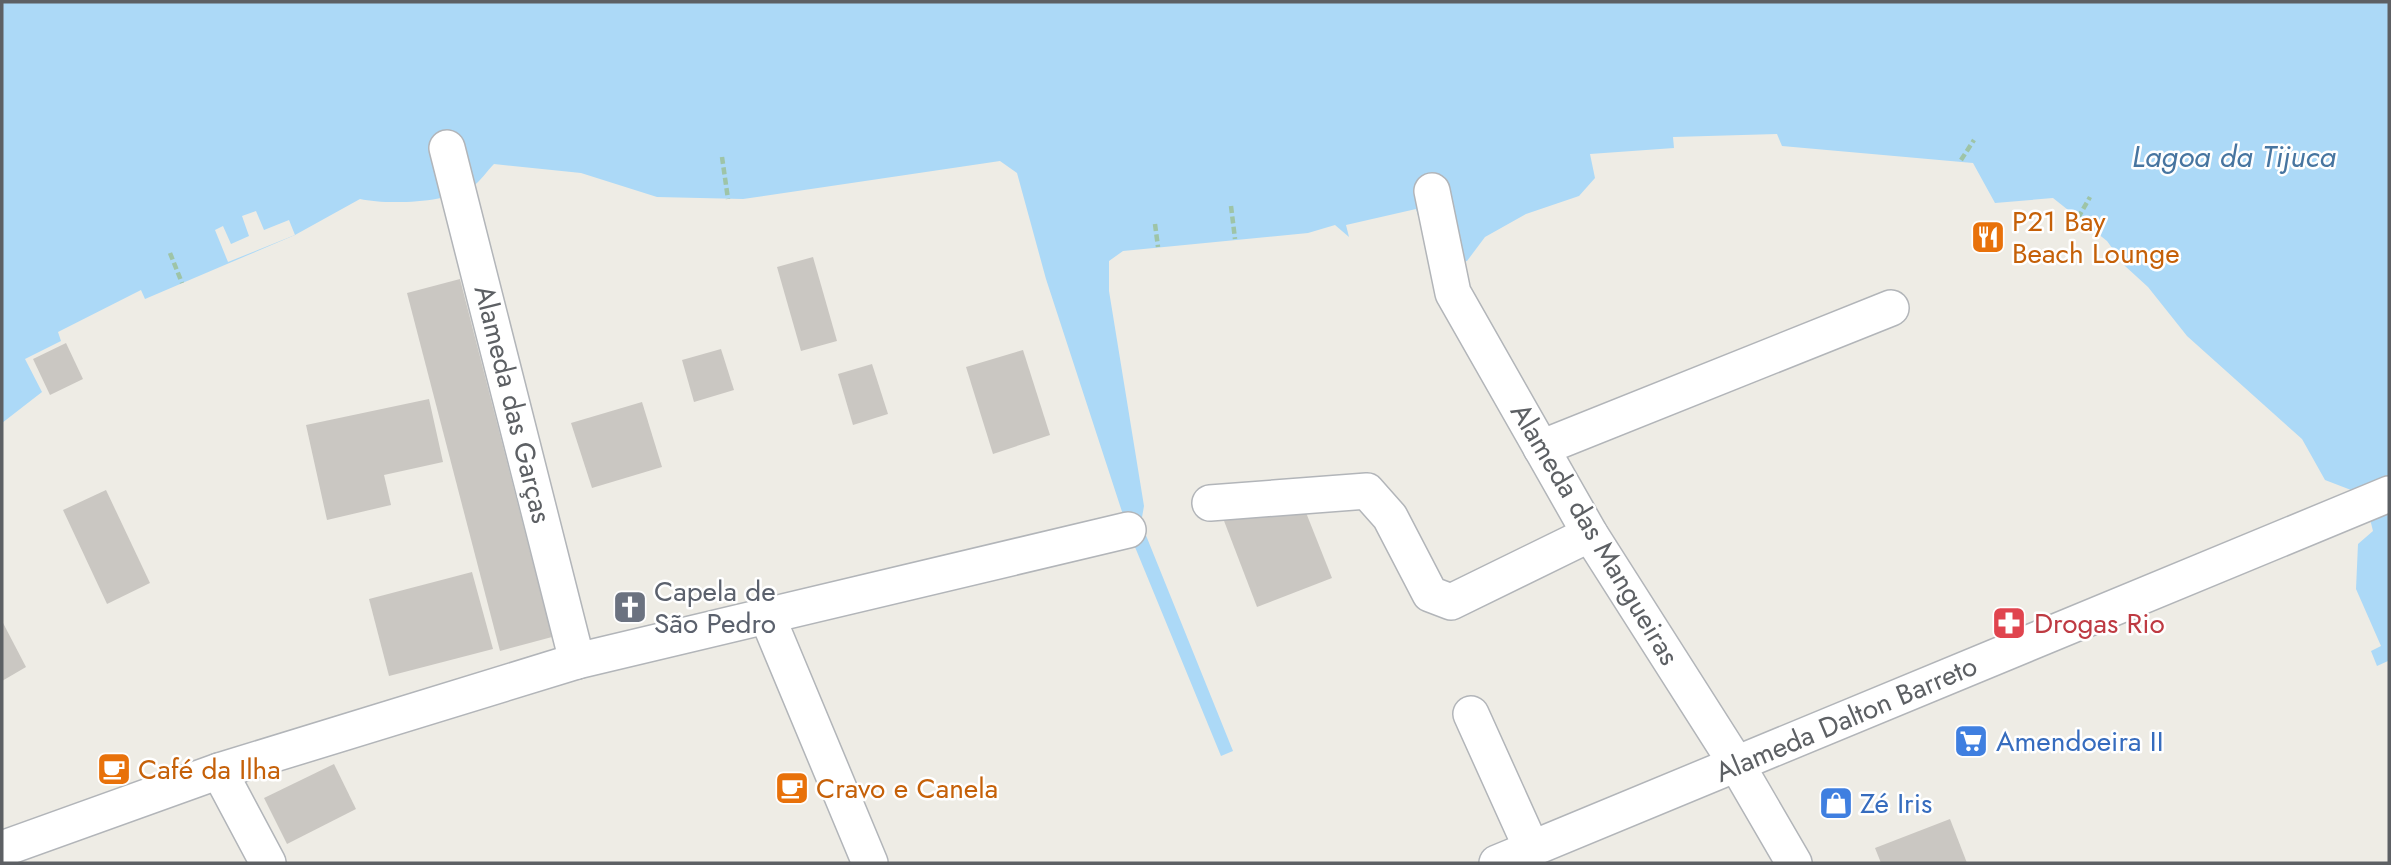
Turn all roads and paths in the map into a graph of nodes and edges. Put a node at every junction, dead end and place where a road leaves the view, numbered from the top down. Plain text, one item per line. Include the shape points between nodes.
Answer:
1 (1974, 140) dead end
2 (447, 148) dead end
3 (722, 157) dead end
4 (1961, 160) dead end
5 (1432, 191) dead end
6 (2090, 197) dead end
7 (728, 199) dead end
8 (1231, 206) dead end
9 (2078, 218) dead end
10 (1156, 224) dead end
11 (1235, 239) dead end
12 (1158, 247) dead end
13 (170, 253) dead end
14 (182, 283) dead end
15 (1891, 308) dead end
16 (1541, 448) junction
17 (2389, 495) edge
18 (1210, 503) dead end
19 (1128, 530) dead end
20 (1590, 534) junction
21 (767, 616) junction
22 (577, 662) junction
23 (1471, 714) dead end
24 (1737, 765) junction
25 (219, 771) junction
26 (1531, 847) junction
27 (2, 849) edge
28 (268, 863) edge
29 (870, 863) edge
30 (1497, 863) edge
31 (1794, 863) edge

1 - 4 path
2 - 22 street, Alameda das Garças
3 - 7 path
5 - 16 street, Alameda das Mangueiras via 1453,293
6 - 9 path
8 - 11 path
10 - 12 path
13 - 14 path
15 - 16 street
16 - 20 street, Alameda das Mangueiras
17 - 24 street, Alameda Dalton Barreto
18 - 20 street via 1367,491 1390,517 1430,594 1451,602
19 - 21 street
20 - 24 street, Alameda das Mangueiras
21 - 22 street
21 - 29 street
22 - 25 street
23 - 26 street
24 - 26 street, Alameda Dalton Barreto
24 - 31 street, Alameda das Mangueiras
25 - 27 street
25 - 28 street
26 - 30 street, Alameda Dalton Barreto

